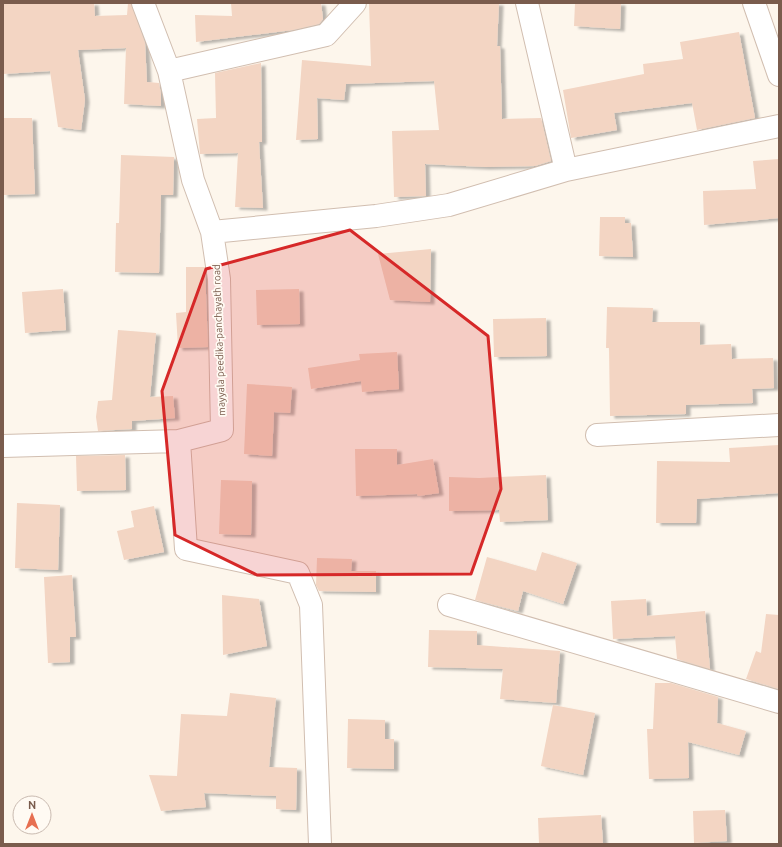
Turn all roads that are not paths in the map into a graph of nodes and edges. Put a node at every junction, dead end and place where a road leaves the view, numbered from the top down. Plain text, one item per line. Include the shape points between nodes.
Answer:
1 (143, 3) edge
2 (355, 3) edge
3 (527, 3) edge
4 (754, 3) edge
5 (169, 72) junction
6 (779, 75) edge
7 (779, 126) edge
8 (566, 170) junction
9 (212, 232) junction
10 (779, 425) edge
11 (597, 435) dead end
12 (179, 440) junction
13 (3, 446) edge
14 (449, 605) dead end
15 (779, 702) edge
16 (320, 844) edge

1 - 5 street, mayyala peedika-panchayath road
2 - 5 street via 326,35
3 - 8 street
4 - 6 street
5 - 9 street, mayyala peedika-panchayath road via 193,180
7 - 8 street
8 - 9 street via 449,205 376,216
9 - 12 street, mayyala peedika-panchayath road via 218,279 222,430
10 - 11 street
12 - 13 street, mayyala peedika-panchayath road
12 - 16 street via 186,549 298,573 311,605
14 - 15 street

